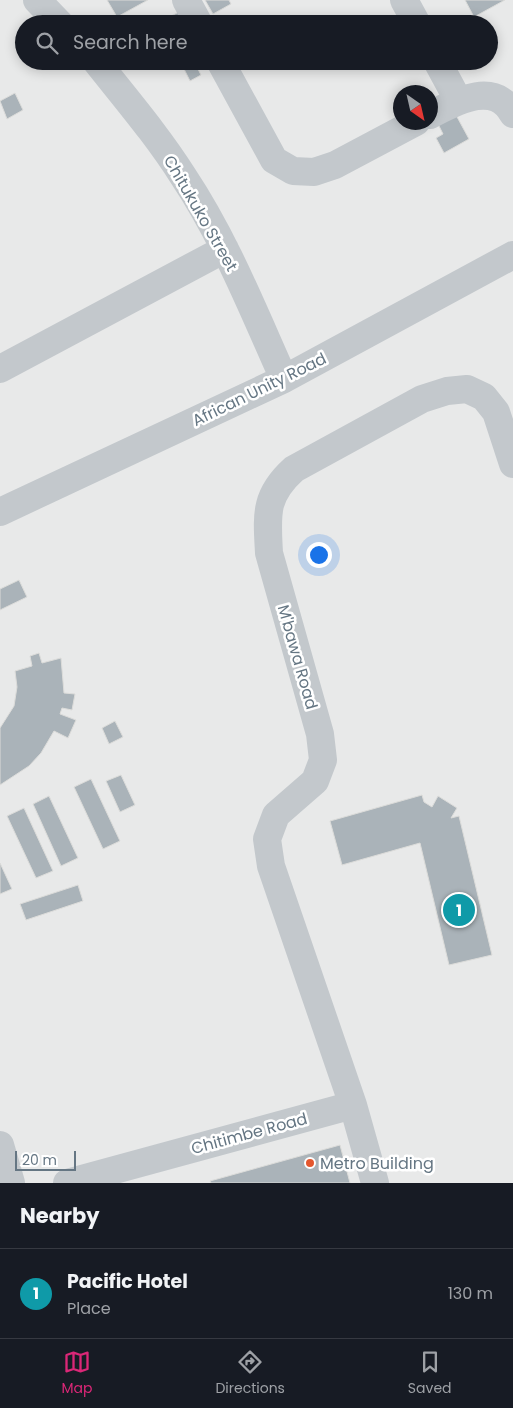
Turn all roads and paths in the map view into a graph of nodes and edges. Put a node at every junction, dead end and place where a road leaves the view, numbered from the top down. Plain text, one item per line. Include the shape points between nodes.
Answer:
1 (37, 0) edge
2 (186, 0) edge
3 (404, 0) edge
4 (51, 15) edge
5 (194, 15) edge
6 (412, 15) edge
7 (103, 70) edge
8 (225, 70) edge
9 (442, 70) edge
10 (458, 100) junction
11 (438, 111) edge
12 (513, 114) edge
13 (401, 130) edge
14 (225, 249) junction
15 (513, 255) edge
16 (0, 368) edge
17 (284, 379) junction
18 (513, 464) edge
19 (0, 512) edge
20 (353, 1105) junction
21 (0, 1145) edge
22 (11, 1183) edge
23 (67, 1183) edge
24 (375, 1183) edge

1 - 4 street
2 - 5 street
3 - 6 street
7 - 14 street, Chitukuko Street via 184,176
8 - 13 street via 274,160 293,171 314,172 335,165
9 - 10 street
10 - 11 street
10 - 12 street via 492,96 506,103
14 - 16 street
14 - 17 street, Chitukuko Street
15 - 17 street, African Unity Road
17 - 19 street, African Unity Road
18 - 20 street, M'bawa Road via 496,412 484,397 467,389 447,391 422,399 294,469 279,483 270,502 267,525 269,553 320,734 323,760 315,781 276,815 267,839 271,866
20 - 23 street, Chitimbe Road
20 - 24 street
21 - 22 street

